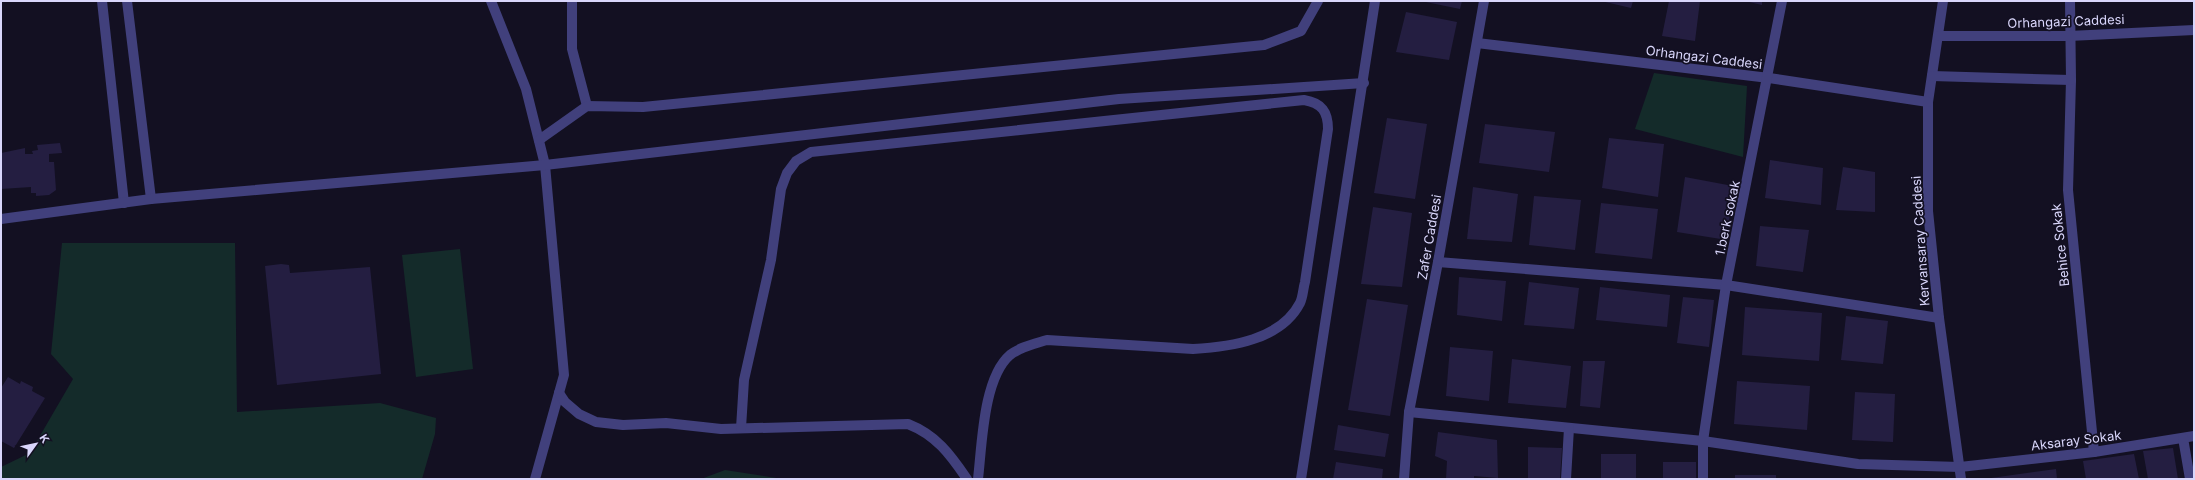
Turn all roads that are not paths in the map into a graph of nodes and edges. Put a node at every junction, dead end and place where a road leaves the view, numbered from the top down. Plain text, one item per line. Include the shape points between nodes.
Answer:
1 (102, 1) edge
2 (127, 1) edge
3 (491, 1) edge
4 (572, 1) edge
5 (1318, 1) edge
6 (1375, 1) edge
7 (1484, 1) edge
8 (1782, 1) edge
9 (1943, 1) edge
10 (2070, 1) edge
11 (2194, 30) edge
12 (1939, 36) junction
13 (2070, 36) junction
14 (1477, 43) junction
15 (1932, 76) junction
16 (1769, 78) junction
17 (2071, 80) junction
18 (1364, 83) junction
19 (1928, 102) junction
20 (587, 106) junction
21 (539, 140) junction
22 (545, 165) junction
23 (151, 200) junction
24 (124, 203) junction
25 (1, 219) edge
26 (1438, 262) junction
27 (1726, 285) junction
28 (1939, 318) junction
29 (559, 393) junction
30 (1409, 412) junction
31 (741, 428) junction
32 (1569, 428) junction
33 (2194, 436) edge
34 (2183, 438) junction
35 (1703, 441) junction
36 (2094, 452) junction
37 (1960, 467) junction
38 (535, 479) edge
39 (967, 479) edge
40 (978, 479) edge
41 (1301, 479) edge
42 (1404, 479) edge
43 (1566, 479) edge
44 (1703, 479) edge
45 (1961, 479) edge
46 (2190, 479) edge

1 - 24 street
2 - 23 street
3 - 21 street via 526,89
4 - 20 street via 572,49
5 - 20 street via 1301,31 1264,45 643,107
6 - 18 street
7 - 14 street, Zafer Caddesi
8 - 16 street, 1.berk sokak
9 - 12 street, Kervansaray Caddesi
10 - 13 street, Behice Sokak
11 - 13 street, Orhangazi Caddesi
12 - 13 street, Orhangazi Caddesi
12 - 15 street, Kervansaray Caddesi
13 - 17 street, Behice Sokak
14 - 16 street, Orhangazi Caddesi
14 - 26 street, Zafer Caddesi
15 - 17 street
15 - 19 street, Kervansaray Caddesi
16 - 19 street, Orhangazi Caddesi
16 - 27 street, 1.berk sokak
17 - 36 street, Behice Sokak via 2068,190
18 - 22 street via 1118,99
18 - 41 street
19 - 28 street, Kervansaray Caddesi via 1928,211
20 - 21 street
21 - 22 street
22 - 23 street
22 - 29 street via 564,375
23 - 24 street
24 - 25 street
26 - 27 street
26 - 30 street, Zafer Caddesi
27 - 28 street
27 - 35 street, 1.berk sokak
28 - 37 street, Kervansaray Caddesi
29 - 31 street via 579,414 596,422
29 - 38 street
30 - 32 street, Aksaray Sokak
30 - 42 street, Zafer Caddesi
31 - 39 street via 908,424 924,430 938,442 955,460
31 - 40 street via 744,380 770,260 781,190 787,173 796,161 811,152 1304,100 1321,106 1326,111 1328,129 1305,282 1300,303 1286,320 1267,333 1217,348 1193,349 1047,340 1010,355 993,383
32 - 35 street, Aksaray Sokak
32 - 43 street
33 - 34 street, Aksaray Sokak
34 - 36 street, Aksaray Sokak
34 - 46 street
35 - 37 street, Aksaray Sokak via 1858,464
35 - 44 street, 1.berk sokak
36 - 37 street, Aksaray Sokak
37 - 45 street, Kervansaray Caddesi

